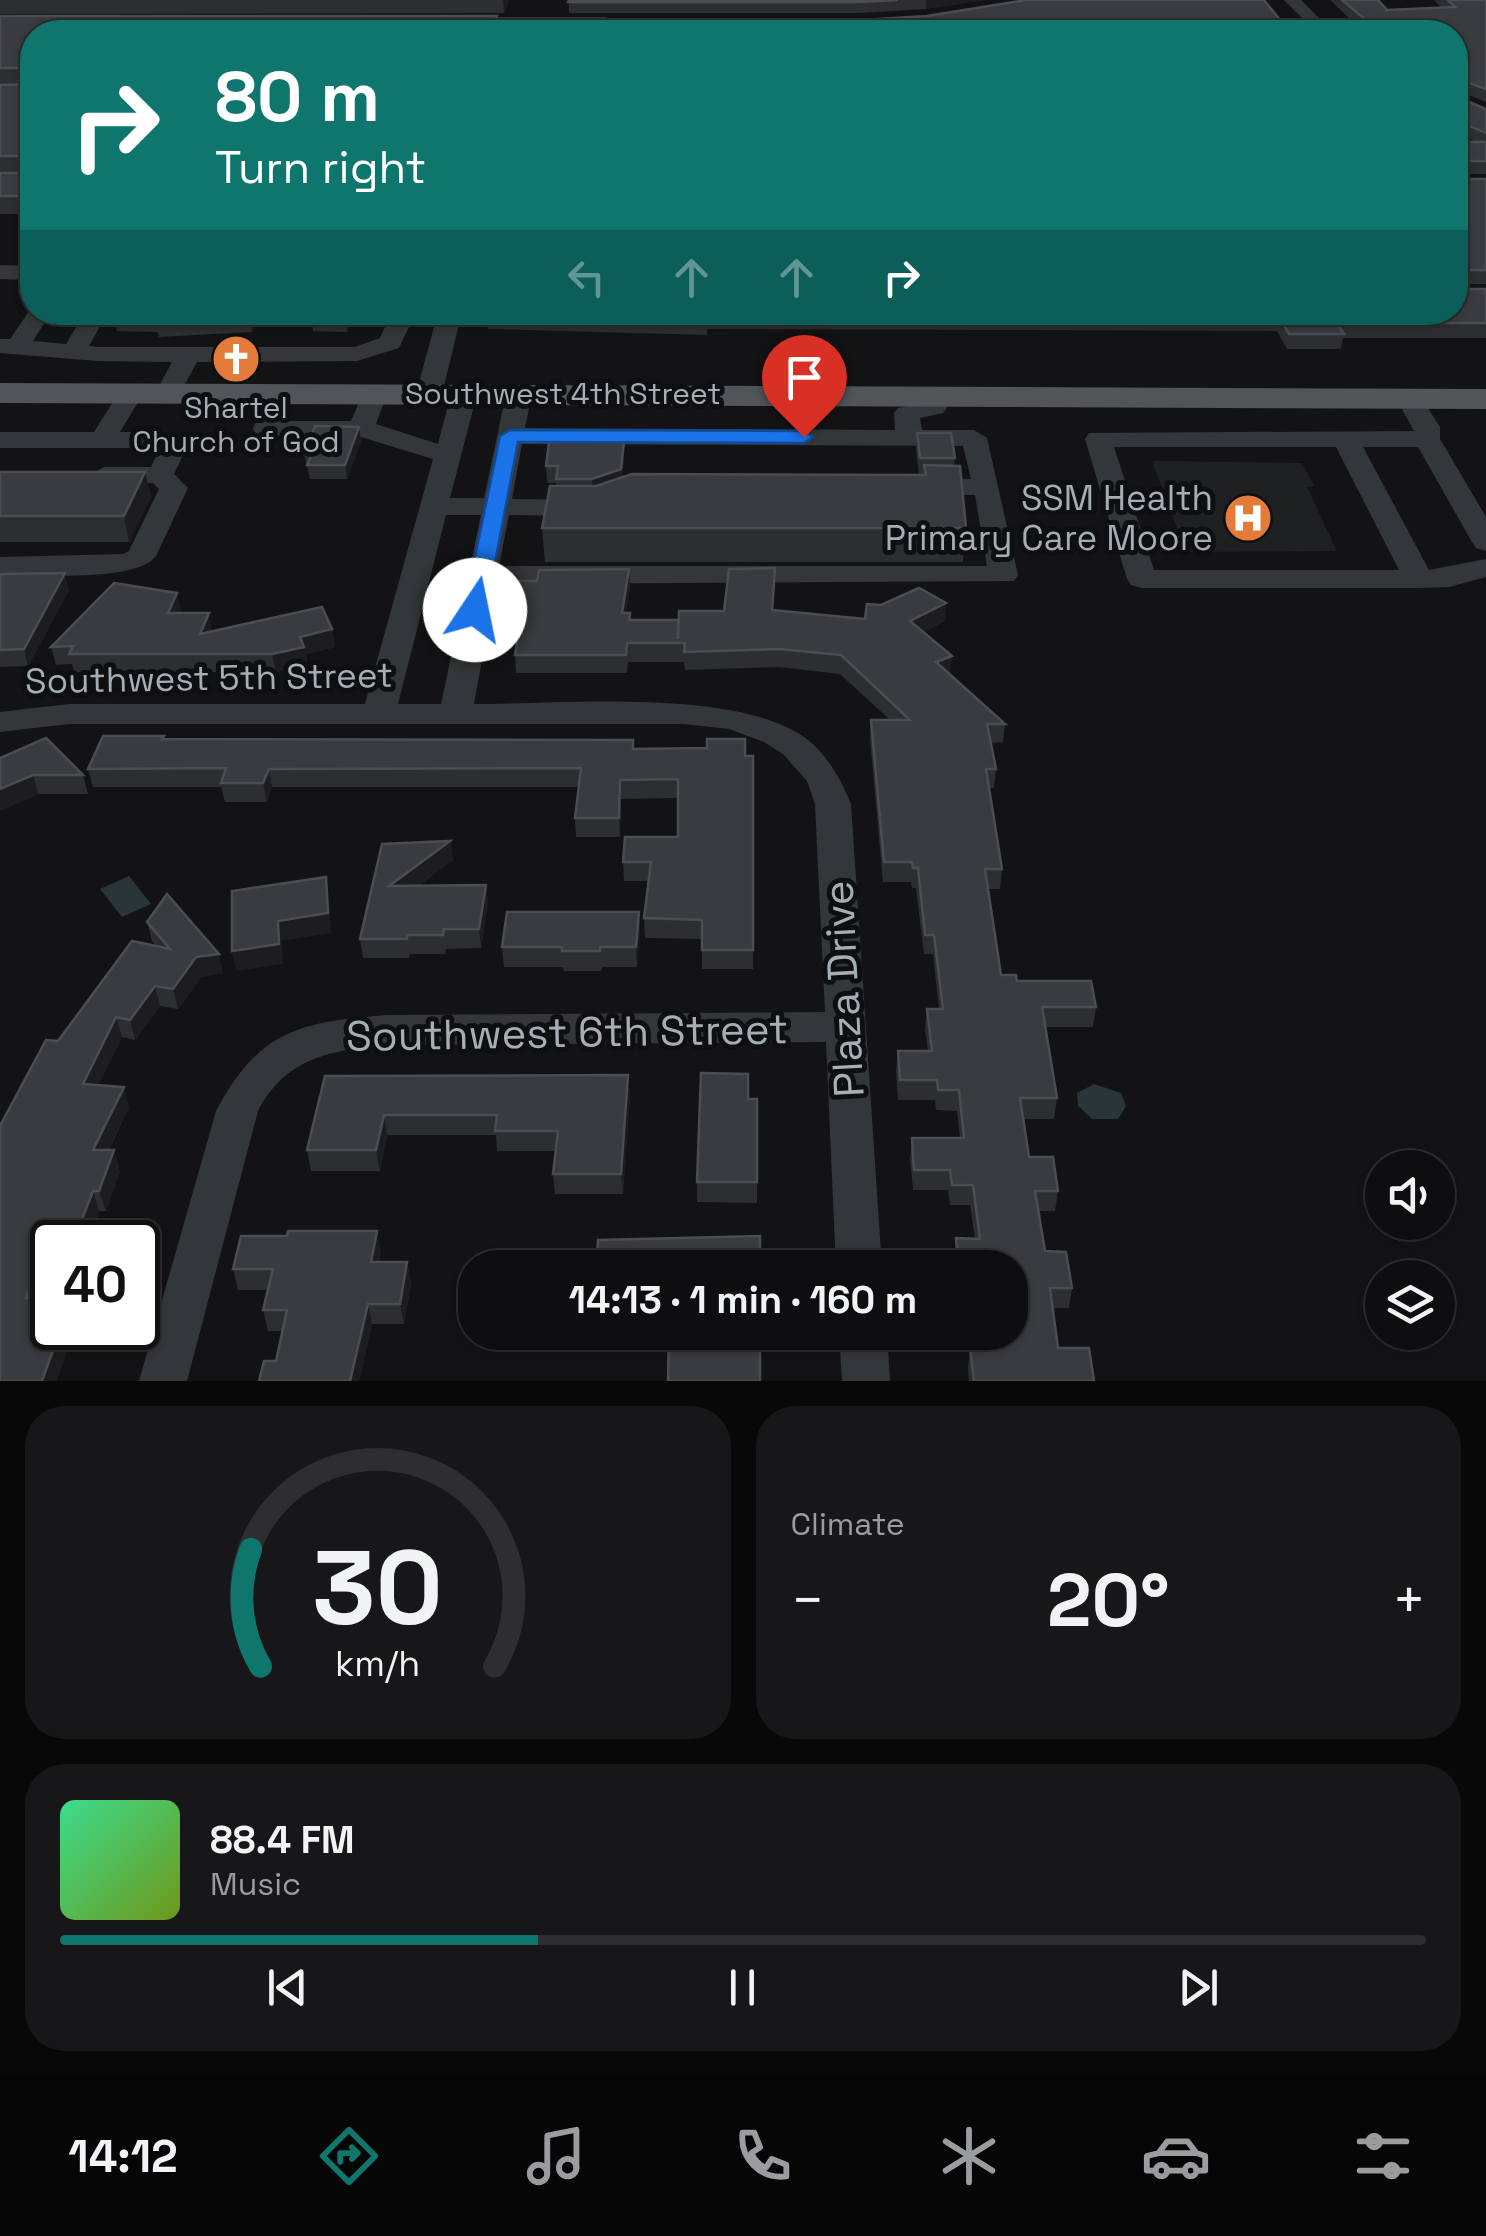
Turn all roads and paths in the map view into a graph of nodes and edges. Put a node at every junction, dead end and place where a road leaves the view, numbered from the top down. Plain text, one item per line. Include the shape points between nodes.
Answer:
1 (1292, 0) edge
2 (1313, 20) edge
3 (28, 325) edge
4 (90, 325) edge
5 (398, 325) edge
6 (447, 325) edge
7 (9, 346) edge
8 (76, 350) junction
9 (188, 356) junction
10 (0, 394) edge
11 (130, 394) junction
12 (168, 394) junction
13 (280, 394) junction
14 (374, 394) junction
15 (429, 394) junction
16 (464, 394) junction
17 (519, 394) junction
18 (568, 394) junction
19 (649, 395) junction
20 (715, 395) junction
21 (775, 395) junction
22 (832, 396) junction
23 (1409, 398) junction
24 (1486, 399) edge
25 (934, 402) junction
26 (361, 429) junction
27 (510, 436) junction
28 (562, 436) junction
29 (649, 436) junction
30 (713, 437) junction
31 (774, 437) junction
32 (834, 437) junction
33 (909, 438) junction
34 (965, 438) junction
35 (1345, 439) junction
36 (1427, 439) junction
37 (0, 440) edge
38 (102, 440) junction
39 (449, 452) junction
40 (71, 475) edge
41 (160, 475) junction
42 (890, 486) edge
43 (986, 488) junction
44 (613, 502) edge
45 (435, 506) junction
46 (495, 506) junction
47 (1486, 542) edge
48 (0, 566) edge
49 (1486, 568) edge
50 (482, 575) junction
51 (1419, 580) junction
52 (456, 714) junction
53 (379, 715) junction
54 (0, 722) edge
55 (777, 734) joint
56 (846, 1027) junction
57 (858, 1250) edge
58 (864, 1350) edge
59 (164, 1381) edge
60 (866, 1381) edge

1 - 2 street
3 - 7 street
4 - 8 street
5 - 9 street via 390,343 358,354
6 - 15 street
7 - 8 street
8 - 9 street
9 - 12 street
10 - 11 main road, Southwest 4th Street
11 - 12 main road, Southwest 4th Street
11 - 38 street
12 - 13 main road, Southwest 4th Street
13 - 14 main road, Southwest 4th Street
13 - 26 street via 266,429
14 - 15 main road, Southwest 4th Street
14 - 26 street
15 - 16 main road, Southwest 4th Street
16 - 17 main road, Southwest 4th Street
16 - 39 street
17 - 18 main road, Southwest 4th Street
17 - 27 street
18 - 19 main road, Southwest 4th Street
18 - 28 street
19 - 20 main road, Southwest 4th Street
19 - 29 street
20 - 21 main road, Southwest 4th Street
20 - 30 street
21 - 22 main road, Southwest 4th Street
21 - 31 street
22 - 25 main road, Southwest 4th Street
22 - 32 street
23 - 24 main road, Southwest 4th Street
23 - 25 main road, Southwest 4th Street
23 - 36 street
25 - 33 street via 907,413
25 - 34 street via 959,412
26 - 39 street via 422,451
27 - 28 street
27 - 46 street
28 - 29 street
29 - 30 street
30 - 31 street
31 - 32 street
32 - 33 street
33 - 34 street
34 - 43 street via 974,438
35 - 36 street
35 - 51 street
35 - 51 street via 1098,439 1142,580
36 - 47 street
37 - 38 street
38 - 41 street via 170,442 174,447
39 - 45 street
40 - 41 street
41 - 48 street via 174,488 141,556 129,563
42 - 43 street
43 - 50 street via 1003,576
44 - 46 street via 598,508
45 - 46 street
45 - 53 street
46 - 50 street
49 - 51 street
50 - 52 street
52 - 53 street, Southwest 5th Street
52 - 55 street, Southwest 5th Street via 707,715
53 - 54 street, Southwest 5th Street via 69,714
55 - 56 street, Plaza Drive via 812,761 833,804
56 - 57 street, Plaza Drive
56 - 59 street, Southwest 6th Street via 387,1030 317,1038 291,1048 254,1079 237,1110
58 - 60 street

